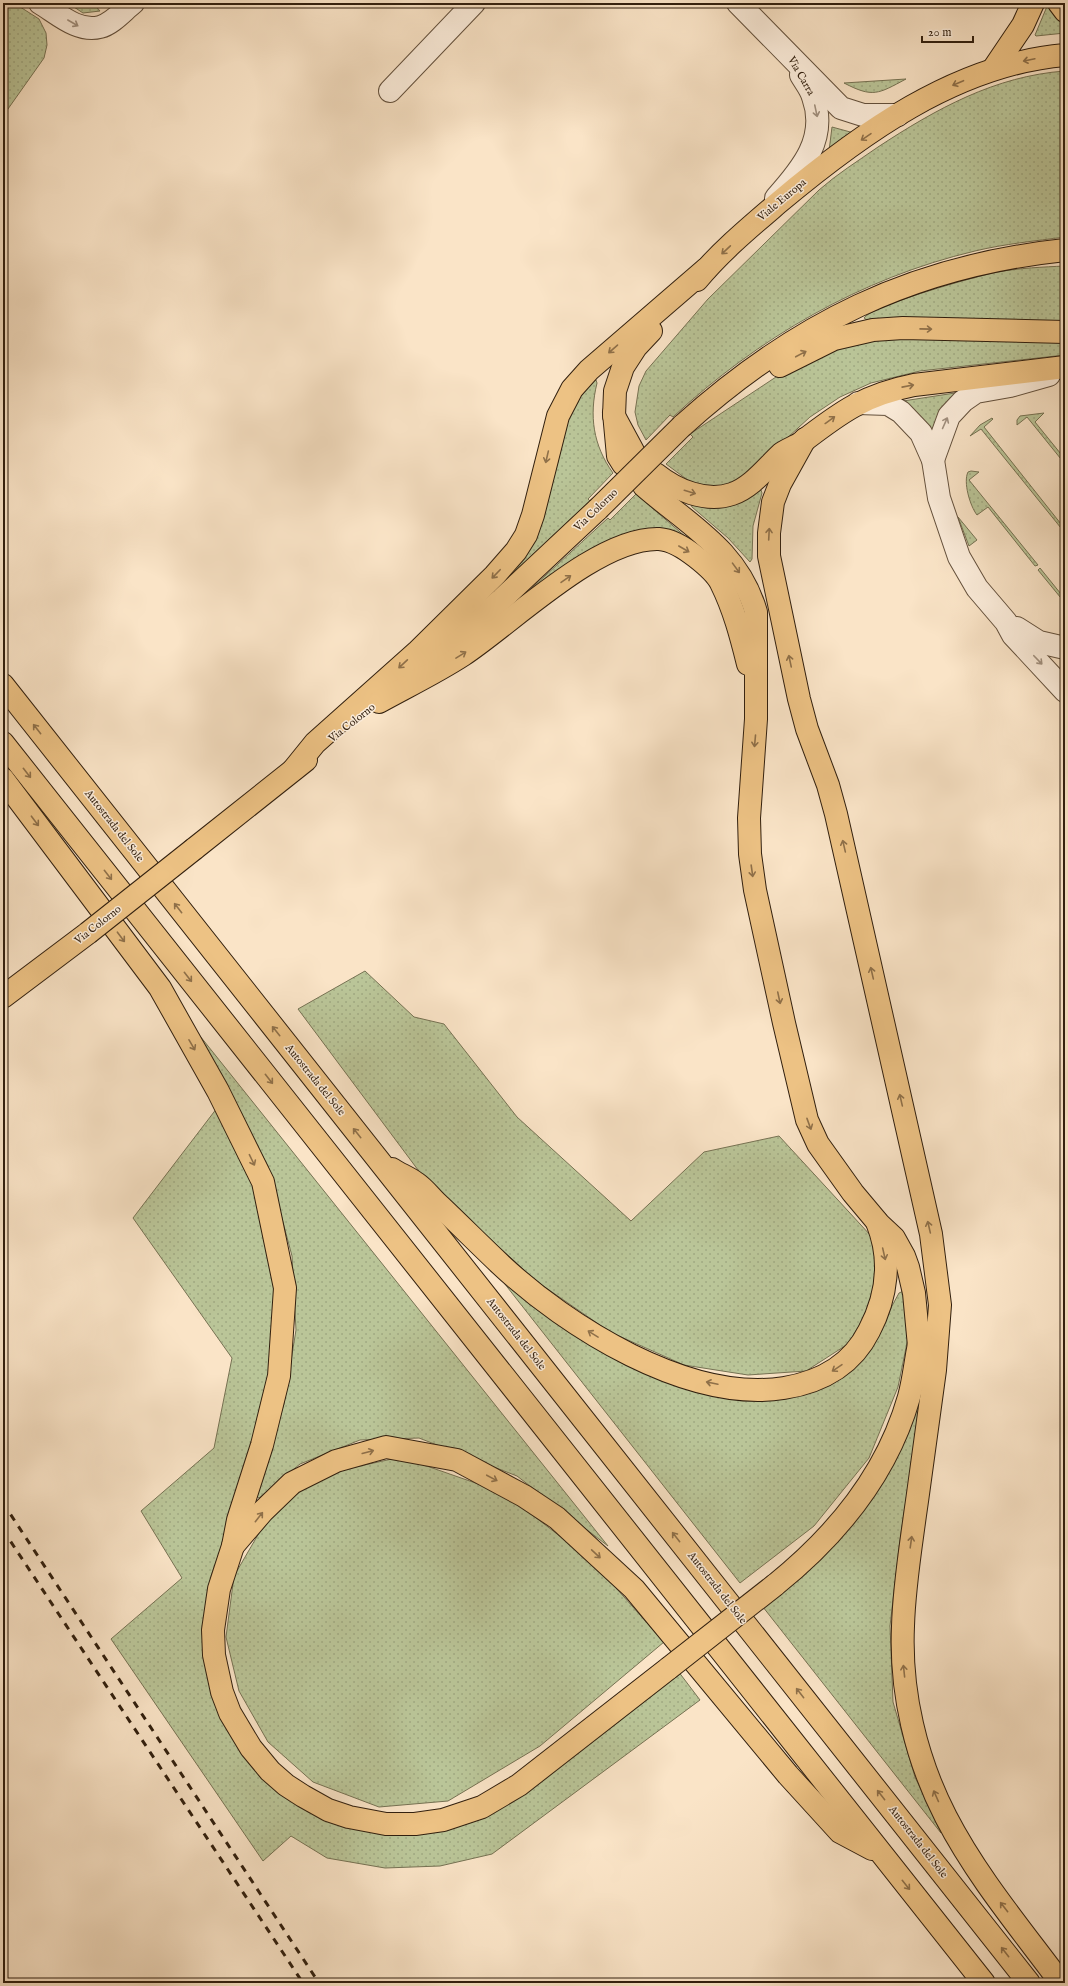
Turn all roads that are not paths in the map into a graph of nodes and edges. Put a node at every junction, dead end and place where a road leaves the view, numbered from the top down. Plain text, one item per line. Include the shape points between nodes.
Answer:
1 (40, 3) edge
2 (133, 3) edge
3 (474, 3) edge
4 (738, 3) edge
5 (1033, 3) edge
6 (1059, 3) edge
7 (1065, 11) edge
8 (787, 52) junction
9 (1065, 55) edge
10 (994, 68) junction
11 (390, 91) dead end
12 (898, 115) junction
13 (754, 223) junction
14 (1065, 250) edge
15 (706, 269) junction
16 (1065, 332) edge
17 (1065, 367) edge
18 (1065, 371) edge
19 (858, 403) junction
20 (688, 420) junction
21 (805, 439) junction
22 (628, 458) dead end
23 (933, 460) junction
24 (1004, 620) junction
25 (1065, 648) edge
26 (3, 685) edge
27 (1065, 691) edge
28 (379, 702) junction
29 (757, 702) junction
30 (3, 743) edge
31 (294, 769) junction
32 (3, 779) edge
33 (3, 997) edge
34 (382, 1164) junction
35 (873, 1217) junction
36 (935, 1265) junction
37 (919, 1346) junction
38 (233, 1546) junction
39 (881, 1855) junction
40 (984, 1983) edge
41 (1029, 1983) edge
42 (1061, 1983) edge

1 -> 2 street via 75,24 90,28 100,27
3 - 11 street
4 - 8 street, Via Carra
5 - 10 main road via 1023,25
6 - 7 main road
8 - 12 street, Via Carra via 841,108 863,115
8 -> 13 street, Via Carra via 813,96 819,121 815,142 787,186
9 -> 10 main road, Viale Europa via 1029,59
10 -> 12 main road, Viale Europa via 954,84
12 -> 13 main road, Viale Europa via 832,160
13 -> 15 main road, Viale Europa
14 - 20 main road via 972,265 907,285 858,305 813,329 763,361
15 - 22 main road, Viale Europa via 627,360 616,383 614,413 618,456
15 -> 31 main road via 589,370 572,389 555,426 530,526 510,559 417,652 315,743
20 -> 16 main road via 702,410 724,403 770,372 806,352 847,334 895,328
19 -> 17 main road via 891,390 914,385
23 -> 18 street via 949,416 976,392
21 -> 19 main road
19 - 23 street via 888,404 901,412 921,433
20 - 28 main road, Via Colorno, bridge via 598,509 463,634
21 - 29 main road via 782,454 748,485 731,494 717,497 700,495 650,480 721,550 747,588 756,612
36 -> 21 main road via 931,1234 836,814 803,714 771,569 769,533 773,502
23 - 24 street via 939,498 959,557 977,588
24 - 25 street via 1039,642
24 -> 27 street via 1016,639
34 -> 26 main road, Autostrada del Sole
28 -> 29 main road via 463,655 525,608 602,556 639,541 660,539 674,543 689,552 707,565 721,582 739,628
28 - 31 main road, Via Colorno
29 -> 35 main road via 749,818 750,854 755,890 794,1070 807,1120 818,1144
30 -> 39 main road
31 - 33 main road, Via Colorno, bridge via 88,933
32 -> 38 main road via 160,988 218,1091 263,1182 285,1288 279,1376
35 -> 34 main road via 879,1227 885,1256 886,1279 876,1318 855,1353 826,1375 796,1386 735,1388 668,1372 606,1343 501,1265 416,1183
41 -> 34 main road, Autostrada del Sole
35 - 37 main road via 894,1238 908,1267 914,1293
36 - 37 main road
42 -> 36 main road via 988,1887 953,1830 923,1764 908,1706 903,1666 904,1607 939,1332 940,1305
37 - 38 main road, bridge via 904,1412 890,1447 872,1480 835,1529 775,1585 531,1777 482,1807 456,1817 415,1824 386,1824 328,1810 278,1778 251,1748 226,1703 214,1655 213,1630 219,1589
38 -> 39 main road via 263,1511 292,1483 336,1461 386,1447 457,1460 524,1496 557,1518 634,1589 788,1775 840,1832
39 -> 40 main road

